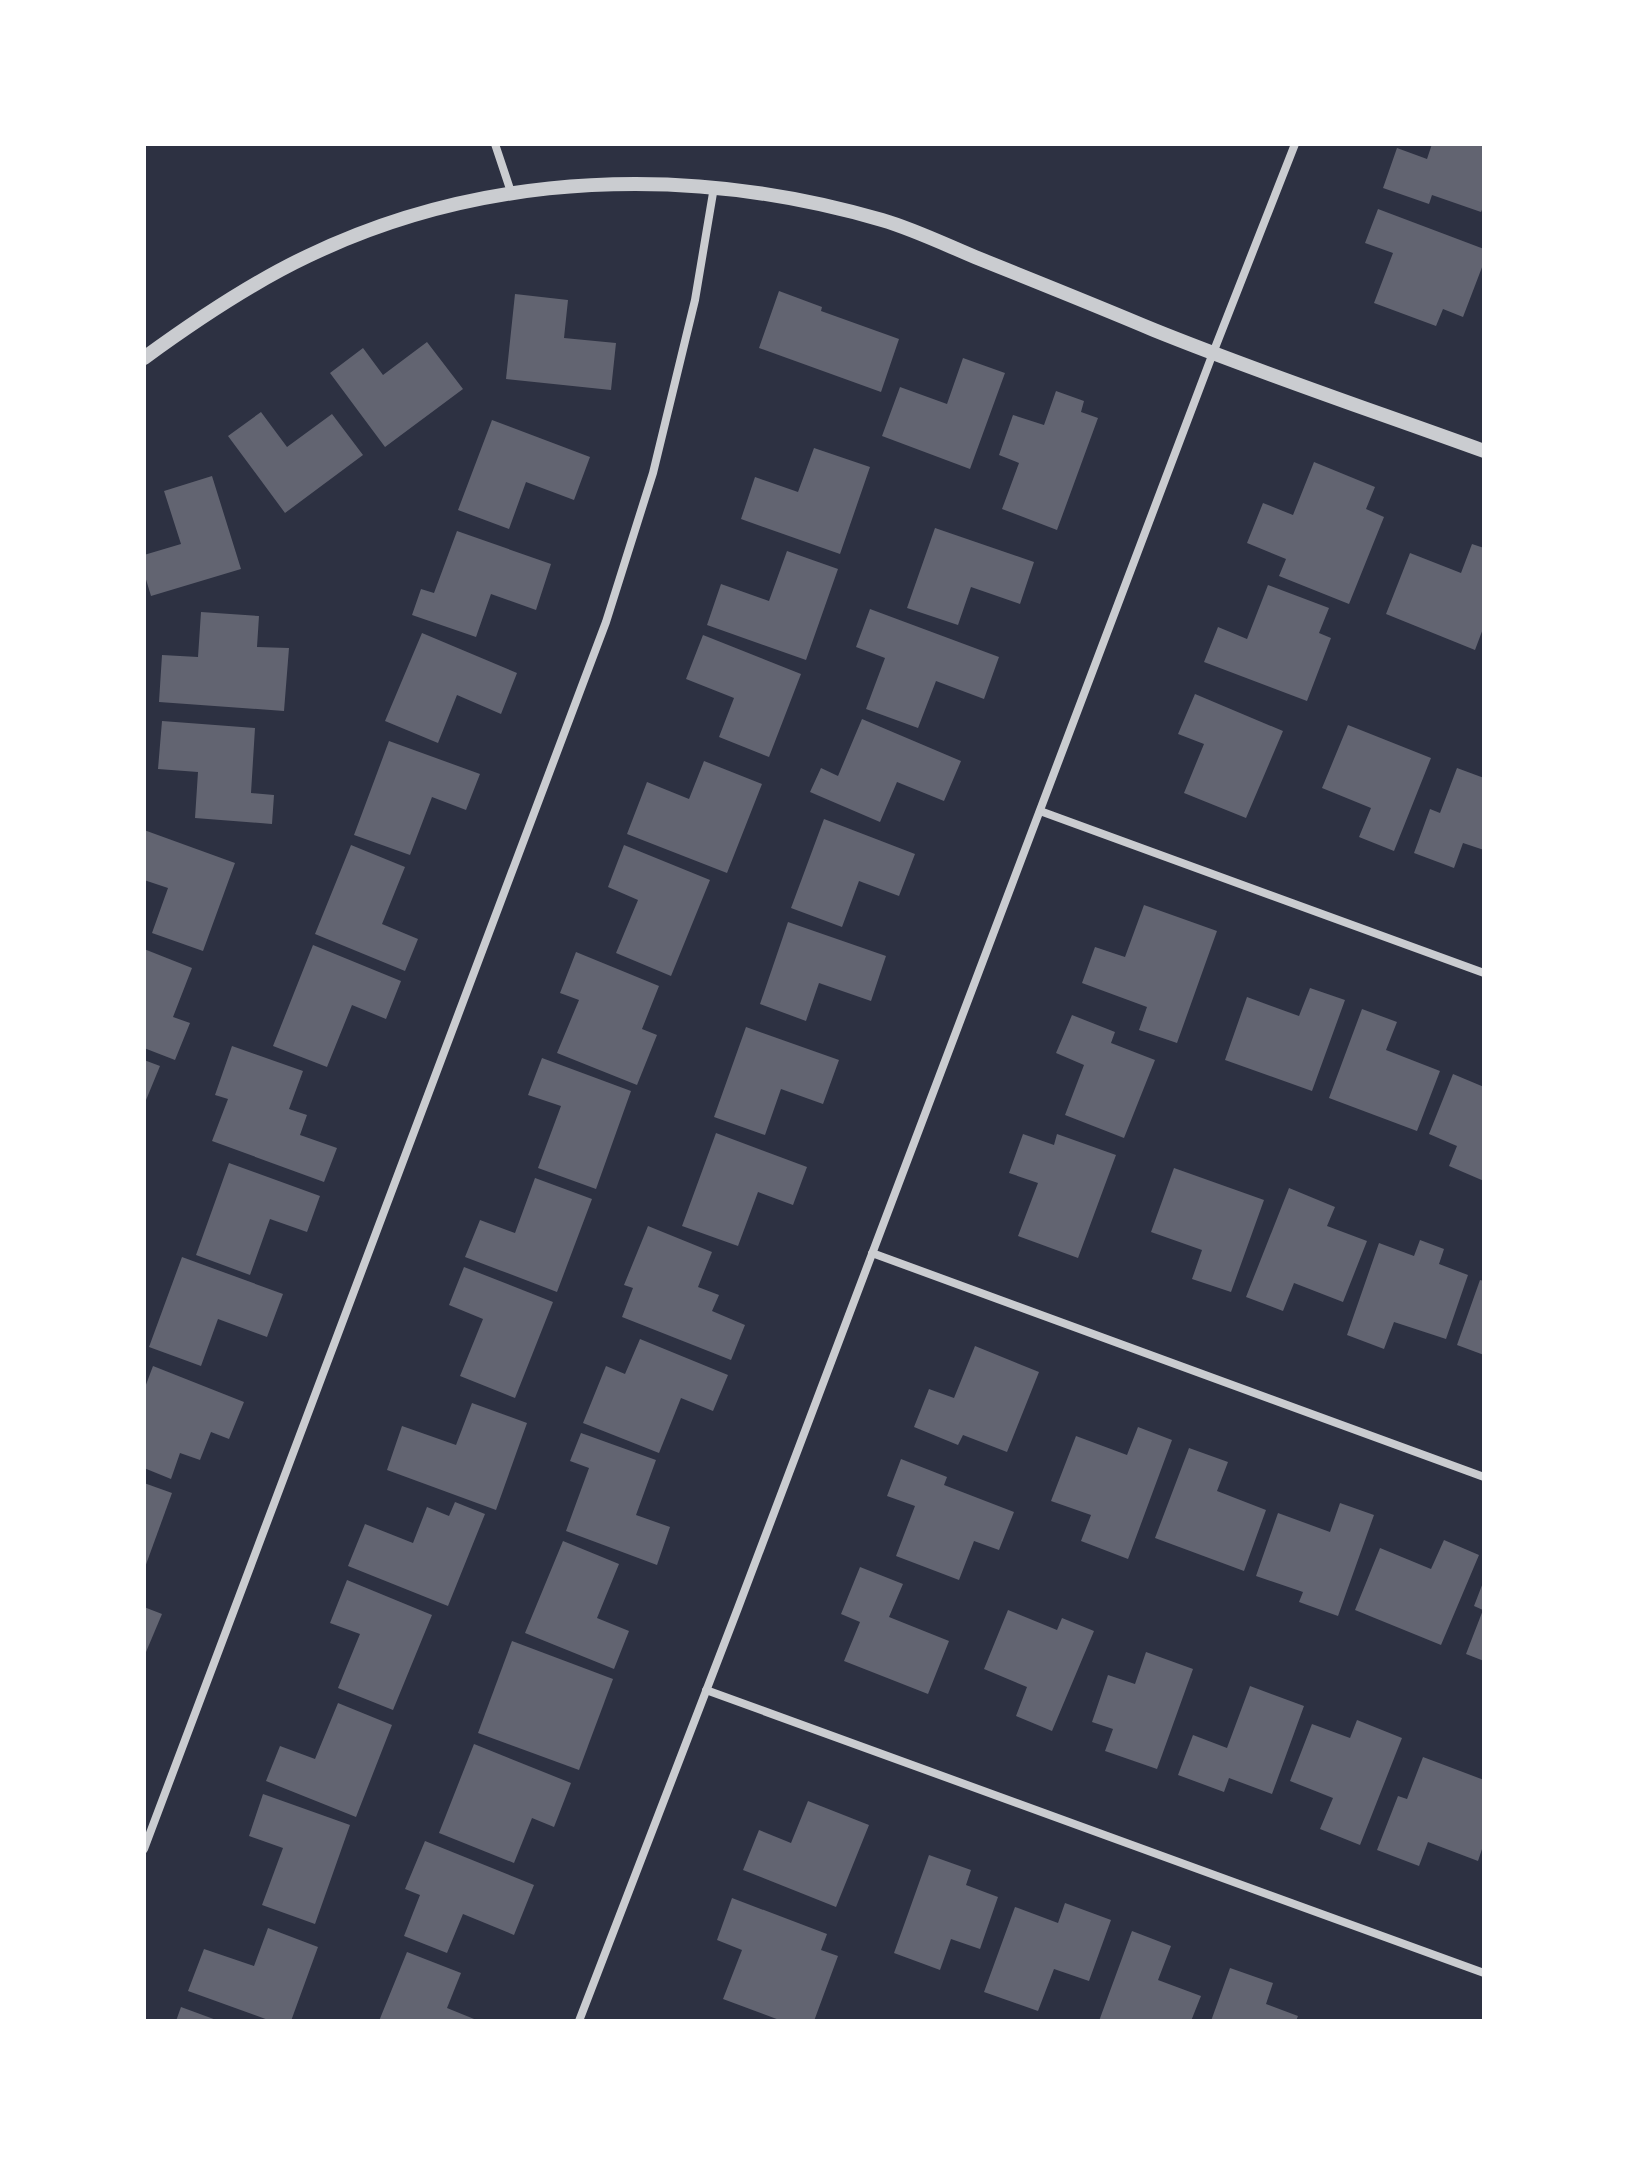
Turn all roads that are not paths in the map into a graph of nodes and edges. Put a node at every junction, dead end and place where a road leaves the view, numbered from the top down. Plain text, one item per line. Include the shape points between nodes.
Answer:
1 (495, 144) edge
2 (1295, 144) edge
3 (714, 186) junction
4 (511, 192) junction
5 (1213, 353) junction
6 (144, 358) edge
7 (1484, 451) edge
8 (1040, 811) junction
9 (1484, 973) edge
10 (872, 1253) junction
11 (1484, 1477) edge
12 (706, 1690) junction
13 (144, 1849) edge
14 (1484, 1973) edge
15 (579, 2021) edge

1 - 4 street
2 - 5 street
3 - 4 street via 625,183
3 - 5 street via 800,198 886,221
3 - 13 street via 695,300 657,459 606,622
4 - 6 street via 460,201 308,256 243,291
5 - 7 street
5 - 8 street
8 - 9 street
8 - 10 street
10 - 11 street
10 - 12 street
12 - 14 street
12 - 15 street

